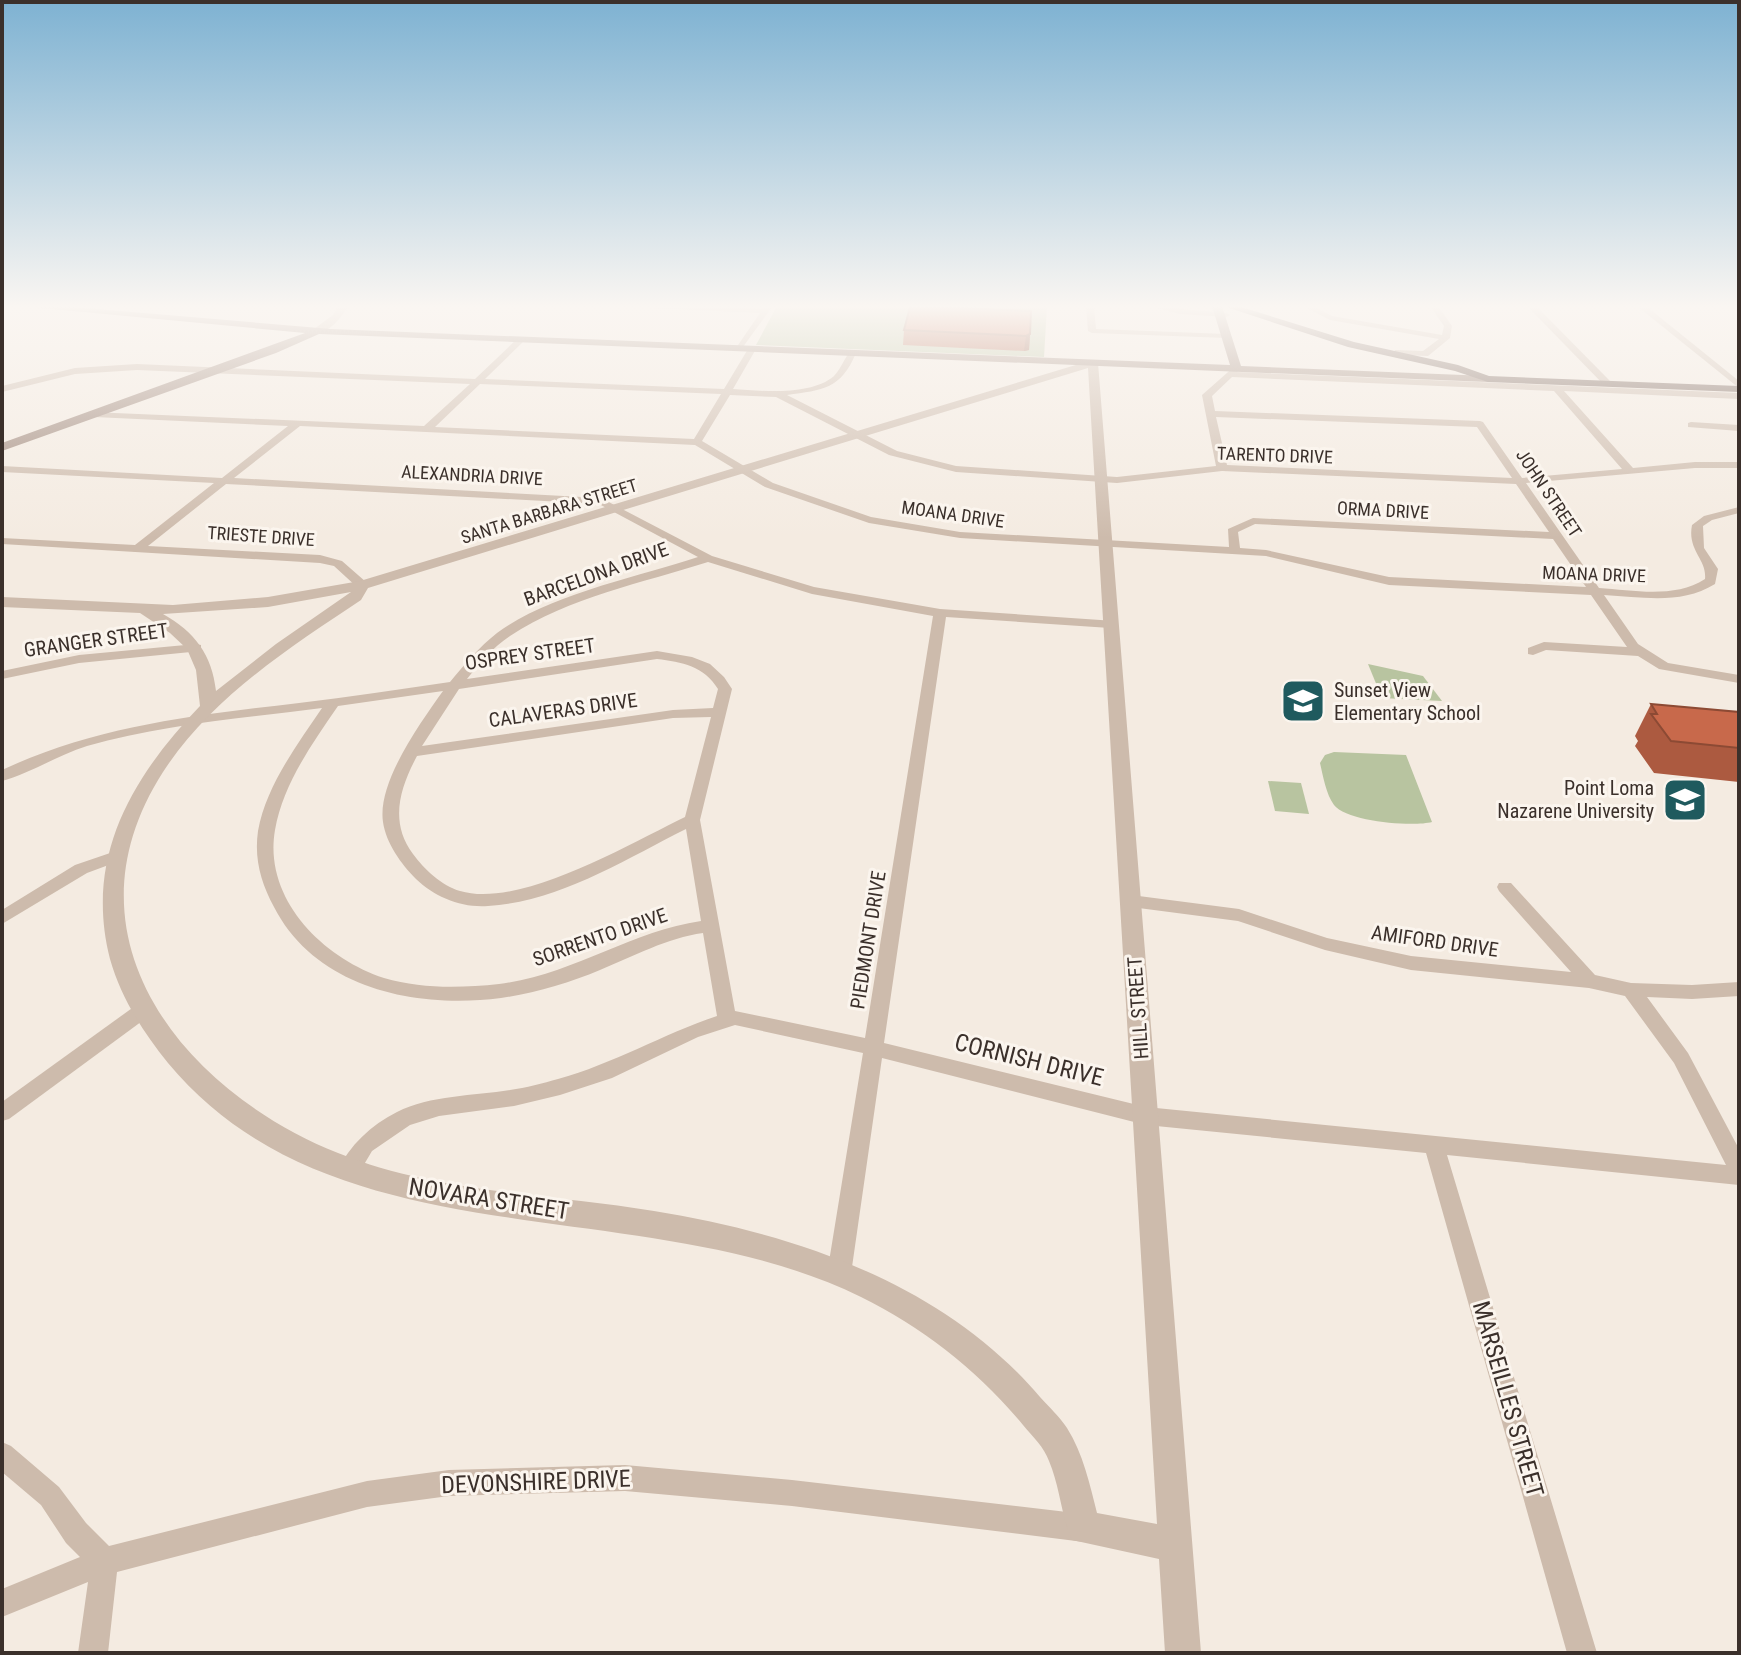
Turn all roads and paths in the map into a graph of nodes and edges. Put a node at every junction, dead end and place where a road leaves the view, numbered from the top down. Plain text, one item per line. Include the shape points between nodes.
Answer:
1 (29, 383) edge
2 (180, 383) edge
3 (475, 383) edge
4 (528, 383) edge
5 (731, 383) edge
6 (823, 383) edge
7 (1028, 383) edge
8 (1094, 383) edge
9 (1222, 383) edge
10 (1472, 383) edge
11 (1598, 383) edge
12 (1608, 384) joint
13 (1739, 387) edge
14 (1556, 388) junction
15 (2, 389) edge
16 (727, 392) junction
17 (778, 394) junction
18 (1739, 396) edge
19 (94, 414) junction
20 (1209, 414) junction
21 (298, 423) junction
22 (1691, 425) dead end
23 (1739, 428) edge
24 (427, 429) junction
25 (855, 437) junction
26 (697, 442) junction
27 (2, 447) edge
28 (1739, 465) edge
29 (1222, 468) junction
30 (2, 469) edge
31 (744, 471) junction
32 (1630, 471) junction
33 (225, 480) junction
34 (1100, 480) junction
35 (1519, 481) junction
36 (619, 508) junction
37 (1739, 510) edge
38 (1556, 536) junction
39 (2, 541) edge
40 (1105, 545) junction
41 (138, 548) junction
42 (1235, 551) junction
43 (708, 558) junction
44 (362, 585) junction
45 (1596, 593) junction
46 (2, 602) edge
47 (144, 610) junction
48 (940, 613) junction
49 (1110, 624) junction
50 (196, 648) junction
51 (1533, 651) dead end
52 (1639, 652) junction
53 (2, 675) edge
54 (1739, 679) edge
55 (453, 686) junction
56 (333, 703) junction
57 (719, 712) junction
58 (200, 713) junction
59 (414, 752) junction
60 (2, 776) edge
61 (692, 820) junction
62 (116, 856) junction
63 (1505, 887) dead end
64 (1131, 901) junction
65 (2, 918) edge
66 (711, 926) junction
67 (1589, 981) junction
68 (1739, 989) edge
69 (1631, 990) junction
70 (142, 1011) junction
71 (727, 1019) junction
72 (874, 1048) junction
73 (2, 1113) edge
74 (1146, 1116) junction
75 (1434, 1146) junction
76 (348, 1171) junction
77 (1739, 1173) edge
78 (839, 1274) junction
79 (2, 1455) edge
80 (1084, 1528) junction
81 (1176, 1545) junction
82 (104, 1561) junction
83 (2, 1603) edge
84 (93, 1653) edge
85 (1183, 1653) edge
86 (1582, 1653) edge

1 - 15 street
2 - 19 main road
3 - 24 street
4 - 16 street
5 - 16 street
6 - 17 street
7 - 25 street, SANTA BARBARA STREET
8 - 34 street, HILL STREET
9 - 20 street via 1207,395
10 - 14 street
11 - 12 main road
12 - 13 main road
14 - 18 street
14 - 32 street
16 - 17 street
16 - 26 street
17 - 25 street, TARENTO DRIVE
19 - 21 street, MOANA DRIVE
19 - 27 main road
20 - 29 street
20 - 35 street, JOHN STREET via 1480,424
21 - 24 street, MOANA DRIVE
21 - 33 street
22 - 23 street
24 - 26 street, MOANA DRIVE
25 - 31 street, SANTA BARBARA STREET
25 - 34 street, TARENTO DRIVE via 956,469
26 - 31 street, MOANA DRIVE
28 - 32 street, TARENTO DRIVE
29 - 34 street, TARENTO DRIVE
29 - 35 street, TARENTO DRIVE
30 - 33 street, ALEXANDRIA DRIVE
31 - 36 street, SANTA BARBARA STREET
31 - 40 street, MOANA DRIVE via 798,497 892,524 995,539
32 - 35 street, TARENTO DRIVE
33 - 36 street, ALEXANDRIA DRIVE via 590,500
33 - 41 street
34 - 40 street, HILL STREET
35 - 38 street, JOHN STREET
36 - 43 street, ALEXANDRIA DRIVE
36 - 44 street, SANTA BARBARA STREET
37 - 45 street, MOANA DRIVE via 1698,525 1697,549 1712,569 1711,581 1701,588 1668,595
38 - 42 street, ORMA DRIVE via 1253,521 1232,531
38 - 45 street, JOHN STREET
39 - 41 street, TRIESTE DRIVE
40 - 42 street, MOANA DRIVE
40 - 49 street, HILL STREET
41 - 44 street, TRIESTE DRIVE via 320,559 338,563
42 - 45 street, MOANA DRIVE via 1289,556 1389,581
43 - 48 street, ALEXANDRIA DRIVE via 812,590
43 - 55 street, BARCELONA DRIVE via 530,620 503,635
44 - 47 street, SANTA BARBARA STREET via 252,604
44 - 58 street via 356,597 280,648
45 - 52 street, JOHN STREET
46 - 47 street, SANTA BARBARA STREET
47 - 50 street
48 - 49 street, ALEXANDRIA DRIVE
48 - 72 street, PIEDMONT DRIVE
49 - 64 street, HILL STREET
50 - 53 street, GRANGER STREET via 79,659
50 - 58 street via 207,668
51 - 52 street via 1544,646
52 - 54 street via 1664,666
55 - 56 street, OSPREY STREET
55 - 57 street, OSPREY STREET via 657,655 699,662 716,673 725,689
55 - 59 street, BARCELONA DRIVE
56 - 58 street, OSPREY STREET
56 - 66 street, SORRENTO DRIVE via 275,793 264,845 272,894 299,934 329,962 381,986 433,994 502,992
57 - 59 street, CALAVERAS DRIVE
57 - 61 street, OSPREY STREET
58 - 60 street, OSPREY STREET via 113,734 29,761
58 - 62 street, NOVARA STREET via 139,796
59 - 61 street, BARCELONA DRIVE via 400,772 390,811 393,831 410,863 461,898 530,894
61 - 66 street, OSPREY STREET
62 - 65 street via 81,869
62 - 70 street, NOVARA STREET via 115,934
63 - 67 street
64 - 67 street, AMIFORD DRIVE via 1239,915 1325,944 1411,963
64 - 74 street, HILL STREET
66 - 71 street, OSPREY STREET
67 - 69 street, AMIFORD DRIVE
68 - 69 street, AMIFORD DRIVE
69 - 77 street via 1681,1058
70 - 73 street
70 - 76 street, NOVARA STREET via 182,1065 231,1108 287,1144
71 - 72 street, CORNISH DRIVE
71 - 76 street via 560,1087 404,1118 365,1145
72 - 74 street, CORNISH DRIVE
72 - 78 street, PIEDMONT DRIVE
74 - 75 street, CORNISH DRIVE
74 - 81 street, HILL STREET
75 - 77 street, CORNISH DRIVE
75 - 86 street, MARSEILLES STREET
76 - 78 street, NOVARA STREET via 451,1198 678,1227 758,1245
78 - 80 street, NOVARA STREET via 895,1300 994,1369 1057,1440
79 - 82 street via 50,1496
80 - 81 street
80 - 82 street, DEVONSHIRE DRIVE via 625,1478 449,1483 367,1494
81 - 85 street, HILL STREET
82 - 83 street, DEVONSHIRE DRIVE
82 - 84 street

